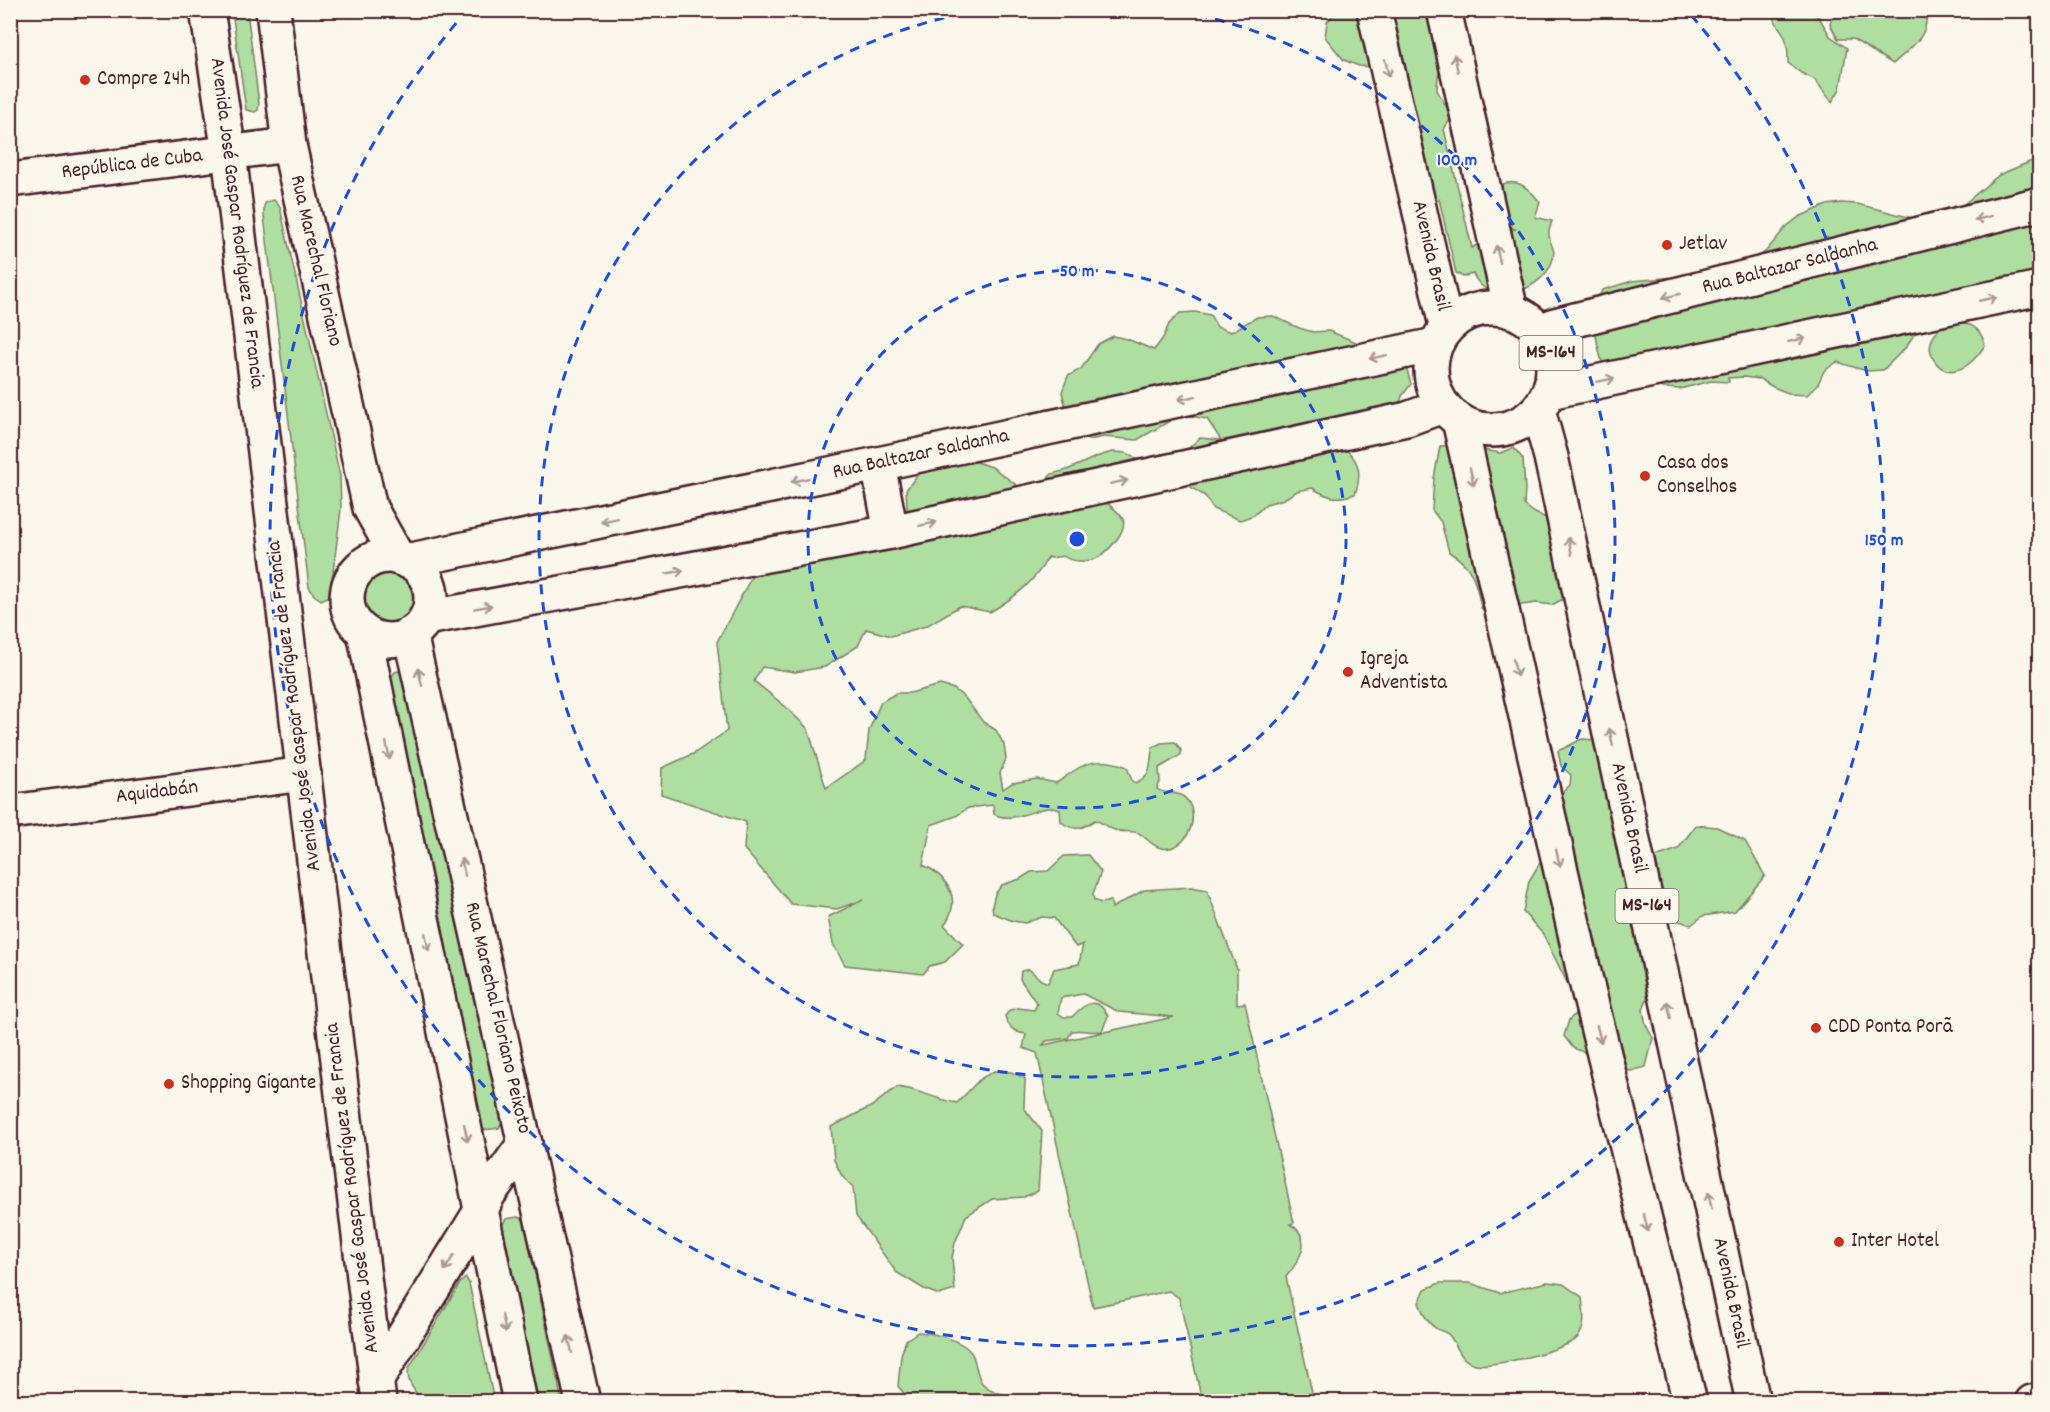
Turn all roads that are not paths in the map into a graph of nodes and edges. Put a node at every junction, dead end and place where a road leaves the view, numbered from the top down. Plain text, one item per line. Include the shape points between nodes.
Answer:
1 (207, 10) edge
2 (273, 10) edge
3 (1374, 10) edge
4 (1444, 10) edge
5 (289, 145) junction
6 (229, 153) junction
7 (10, 180) edge
8 (2040, 204) edge
9 (2040, 288) edge
10 (1511, 311) junction
11 (1541, 331) junction
12 (1441, 336) junction
13 (1544, 401) junction
14 (1451, 413) junction
15 (878, 464) junction
16 (370, 508) junction
17 (891, 532) junction
18 (402, 559) junction
19 (361, 567) junction
20 (418, 626) junction
21 (364, 632) junction
22 (303, 774) junction
23 (10, 812) edge
24 (525, 1143) junction
25 (482, 1211) junction
26 (378, 1391) edge
27 (2040, 1400) edge
28 (520, 1401) edge
29 (583, 1401) edge
30 (1690, 1401) edge
31 (1753, 1401) edge
32 (2032, 1401) edge

1 - 6 main road, Avenida José Gaspar Rodríguez de Francia
2 - 5 main road, Rua Marechal Floriano
3 -> 12 main road, Avenida Brasil
10 -> 4 main road, MS-164
5 - 6 main road, República de Cuba
5 - 16 main road, Rua Marechal Floriano
6 - 7 main road, República de Cuba
6 - 22 main road, Avenida José Gaspar Rodríguez de Francia
8 -> 11 main road, Rua Baltazar Saldanha
13 -> 9 main road
10 - 11 main road, MS-164 via 1525,316
10 - 12 main road via 1484,308 1463,314
11 - 13 main road, MS-164 via 1551,350 1554,371
12 - 14 main road via 1431,366 1433,387
12 -> 15 main road, Rua Baltazar Saldanha
13 - 14 main road via 1521,423 1500,429 1478,429
31 -> 13 main road, Avenida Brasil / MS-164 via 1554,469
17 -> 14 main road via 1407,419
14 -> 30 main road
15 - 17 main road
15 -> 18 main road, Rua Baltazar Saldanha
16 - 18 main road, Rua Marechal Floriano
16 - 19 main road, Rua Marechal Floriano
20 -> 17 main road
18 - 19 main road via 378,558
18 - 20 main road via 414,565 429,587 430,604
19 - 21 main road via 349,585 347,598 348,611
20 - 21 main road via 400,639 379,639
24 -> 20 main road, Rua Marechal Floriano Peixoto
21 -> 25 main road
22 - 23 main road, Aquidabán
22 - 26 main road, Avenida José Gaspar Rodríguez de Francia
24 - 25 main road via 488,1195
29 -> 24 main road, Rua Marechal Floriano Peixoto
25 -> 26 main road
25 -> 28 main road
27 - 32 main road

